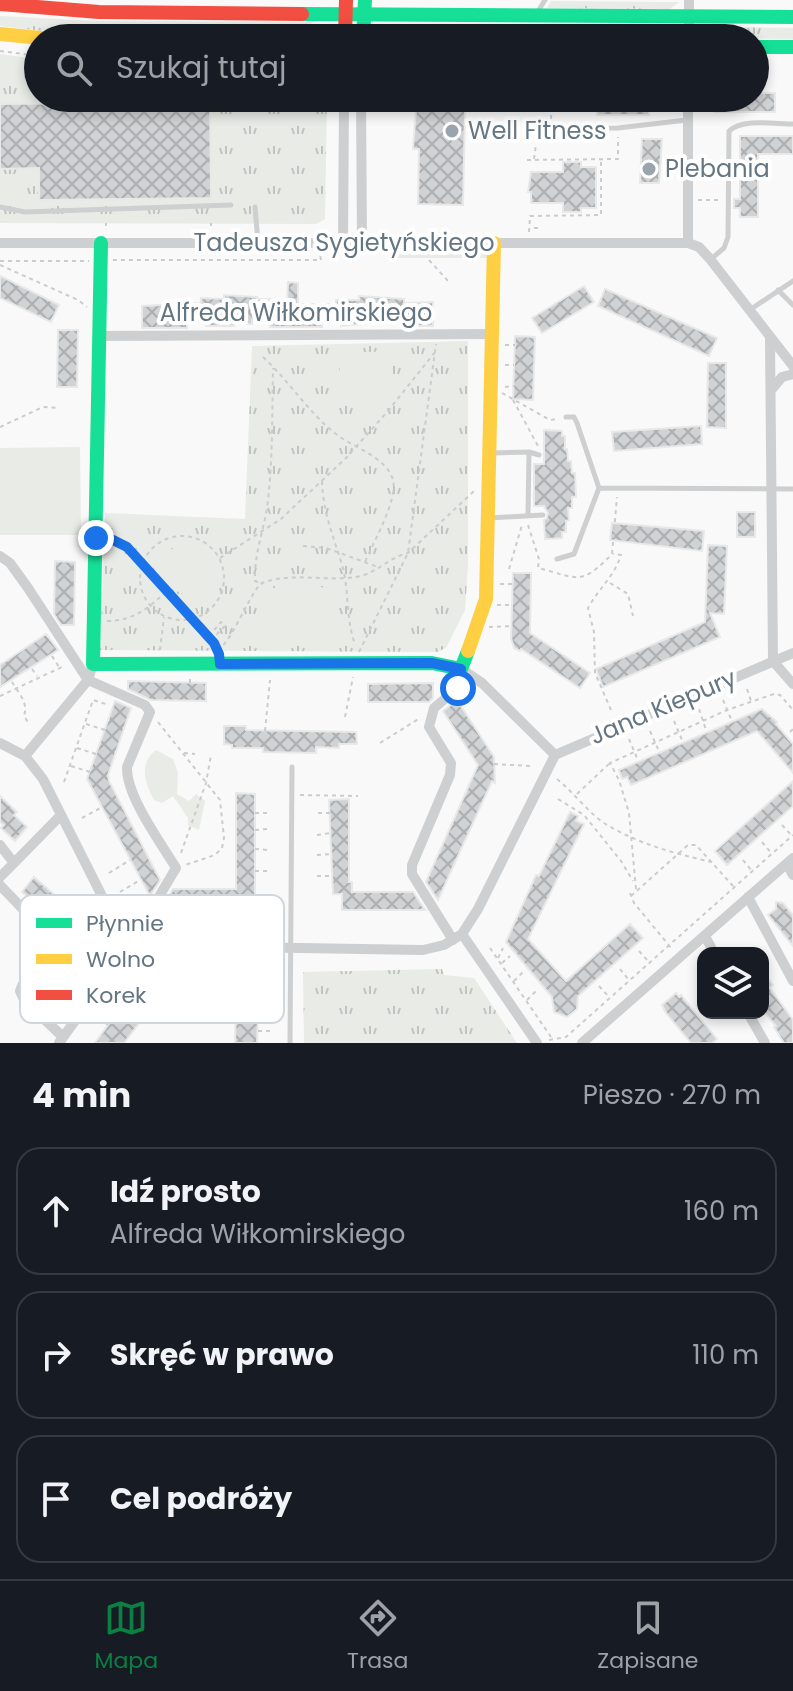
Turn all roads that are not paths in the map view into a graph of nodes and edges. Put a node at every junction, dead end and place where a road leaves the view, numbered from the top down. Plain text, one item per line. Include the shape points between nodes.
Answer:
1 (545, 0) edge
2 (689, 0) edge
3 (0, 4) edge
4 (346, 7) edge
5 (365, 8) edge
6 (535, 16) junction
7 (689, 16) junction
8 (793, 17) edge
9 (689, 24) edge
10 (0, 34) edge
11 (24, 36) edge
12 (769, 47) edge
13 (793, 47) edge
14 (344, 112) edge
15 (361, 112) edge
16 (688, 112) edge
17 (688, 120) junction
18 (793, 124) edge
19 (550, 129) road end
20 (231, 205) dead end
21 (0, 207) edge
22 (255, 207) dead end
23 (0, 243) edge
24 (101, 243) junction
25 (258, 243) junction
26 (343, 243) junction
27 (362, 243) junction
28 (494, 243) junction
29 (688, 243) junction
30 (710, 259) junction
31 (793, 281) edge
32 (778, 290) junction
33 (793, 305) edge
34 (750, 310) junction
35 (492, 334) junction
36 (768, 334) junction
37 (99, 336) junction
38 (793, 366) edge
39 (793, 374) edge
40 (771, 391) junction
41 (566, 417) road end
42 (529, 452) junction
43 (491, 453) junction
44 (538, 455) road end
45 (599, 488) junction
46 (793, 489) edge
47 (770, 490) junction
48 (526, 515) junction
49 (543, 515) dead end
50 (489, 518) junction
51 (0, 556) edge
52 (557, 559) dead end
53 (793, 653) edge
54 (773, 661) junction
55 (93, 664) junction
56 (461, 669) junction
57 (88, 680) junction
58 (793, 684) edge
59 (0, 743) edge
60 (555, 755) junction
61 (25, 756) junction
62 (292, 767) dead end
63 (61, 815) junction
64 (0, 845) edge
65 (790, 861) edge
66 (14, 863) junction
67 (793, 875) edge
68 (0, 877) edge
69 (0, 885) edge
70 (101, 895) edge
71 (160, 895) edge
72 (748, 897) junction
73 (20, 908) edge
74 (705, 936) junction
75 (458, 937) junction
76 (711, 947) edge
77 (284, 948) edge
78 (292, 948) junction
79 (793, 981) edge
80 (751, 1019) edge
81 (45, 1023) edge
82 (73, 1023) edge
83 (61, 1040) edge
84 (290, 1043) edge
85 (537, 1043) edge
86 (582, 1043) edge
87 (765, 1043) edge

1 - 6 lane
2 - 7 street
3 - 4 street via 113,12
4 - 5 street
5 - 6 street
6 - 7 street
7 - 8 street
7 - 9 street
10 - 11 street
12 - 13 street
14 - 26 street
15 - 27 street
16 - 17 street
17 - 19 lane
17 - 29 street
18 - 30 lane via 745,124 729,131 727,243
20 - 21 lane via 25,212
22 - 25 lane
23 - 24 street, Tadeusza Sygietyńskiego
24 - 25 street, Tadeusza Sygietyńskiego
24 - 37 street
25 - 26 street, Tadeusza Sygietyńskiego
26 - 27 street, Tadeusza Sygietyńskiego
27 - 28 street, Tadeusza Sygietyńskiego
28 - 29 street, Tadeusza Sygietyńskiego
28 - 35 street
29 - 30 street
30 - 34 street
31 - 32 lane
32 - 33 lane
32 - 34 lane
34 - 36 street
35 - 37 street, Alfreda Wiłkomirskiego
35 - 43 street
36 - 38 street
36 - 40 street
37 - 55 street
39 - 40 street via 782,377
40 - 47 street
41 - 45 lane via 577,423
42 - 43 lane
42 - 44 lane
42 - 48 lane
43 - 50 street
45 - 47 lane
45 - 52 lane via 574,554
46 - 47 lane
47 - 54 street
48 - 49 lane
48 - 50 lane
50 - 56 street via 486,599
51 - 57 street via 10,563
53 - 54 street, Jana Kiepury
54 - 58 street
54 - 60 street, Jana Kiepury
55 - 56 street via 219,658 432,663
55 - 57 street
56 - 60 street
56 - 75 street via 458,688 434,708 429,727 451,763 450,775 412,865 412,874
57 - 61 street
57 - 71 street via 150,712 127,776 176,868
59 - 61 street
60 - 75 street via 478,909
61 - 63 street
62 - 78 lane
63 - 66 street
63 - 70 street
64 - 66 street
65 - 67 street
65 - 72 street
66 - 68 street
69 - 73 street
72 - 74 street
72 - 79 street
74 - 76 street
74 - 86 street
75 - 78 street via 423,950
75 - 85 street
77 - 78 street
78 - 84 lane
80 - 87 street
81 - 83 street
82 - 83 street

